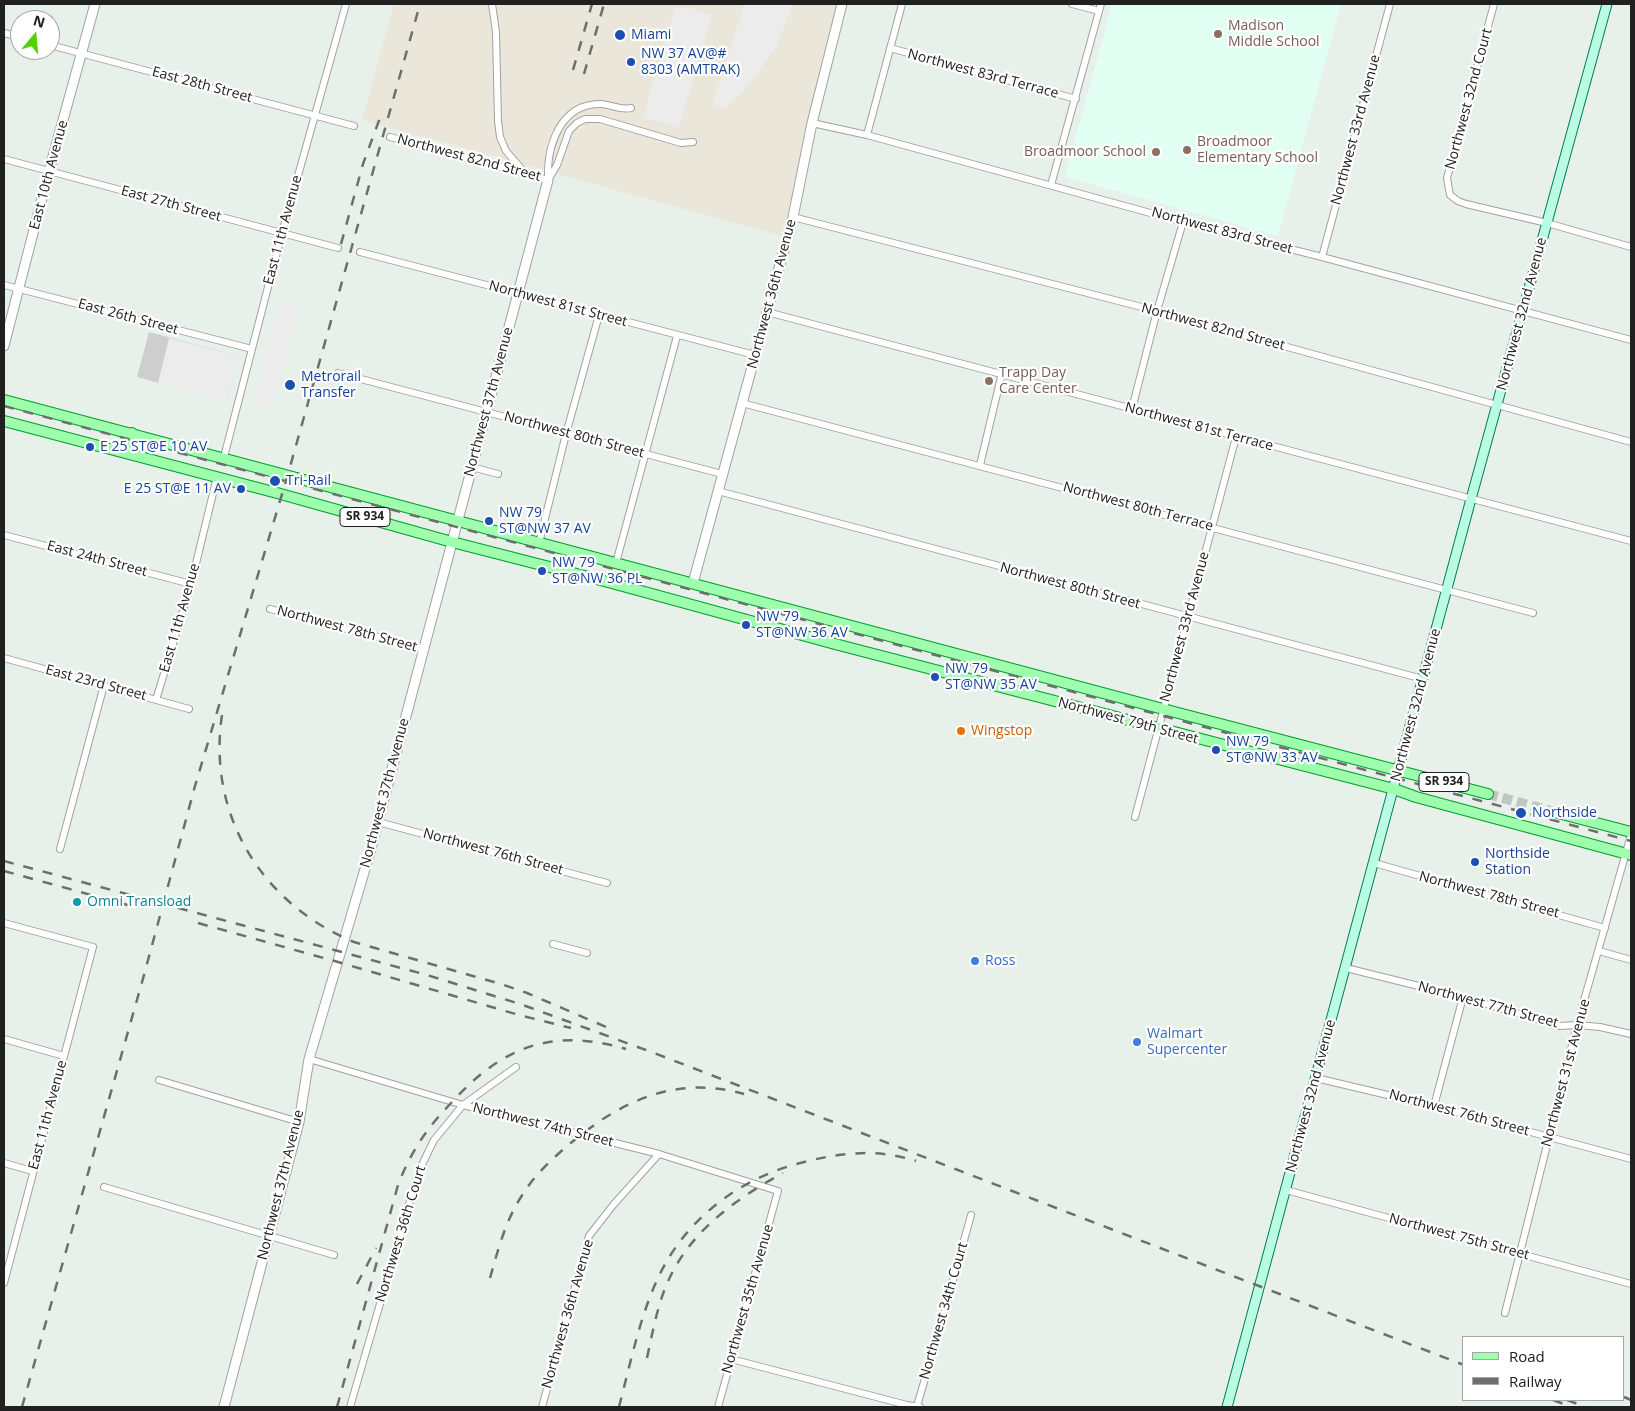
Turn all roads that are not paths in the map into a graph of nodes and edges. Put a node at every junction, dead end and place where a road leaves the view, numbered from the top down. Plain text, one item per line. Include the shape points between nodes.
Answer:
1 (95, 4) edge
2 (346, 4) edge
3 (492, 4) edge
4 (842, 4) edge
5 (902, 4) edge
6 (1072, 4) edge
7 (1390, 4) edge
8 (1494, 4) edge
9 (1607, 4) edge
10 (1100, 7) edge
11 (60, 48) edge
12 (890, 48) junction
13 (81, 53) junction
14 (1076, 99) junction
15 (631, 108) dead end
16 (315, 116) junction
17 (812, 123) junction
18 (354, 126) dead end
19 (867, 135) junction
20 (390, 137) dead end
21 (693, 142) dead end
22 (4, 159) edge
23 (49, 171) junction
24 (526, 174) junction
25 (548, 180) junction
26 (1051, 186) junction
27 (793, 217) junction
28 (1183, 222) junction
29 (1547, 223) junction
30 (282, 233) junction
31 (1631, 247) edge
32 (338, 248) dead end
33 (360, 252) dead end
34 (1322, 257) junction
35 (4, 284) edge
36 (20, 289) junction
37 (518, 294) junction
38 (1157, 311) junction
39 (1522, 311) junction
40 (768, 312) junction
41 (599, 315) junction
42 (677, 336) junction
43 (1631, 340) edge
44 (4, 346) edge
45 (252, 349) junction
46 (755, 355) junction
47 (338, 373) dead end
48 (1002, 373) junction
49 (4, 400) edge
50 (742, 403) junction
51 (1497, 406) junction
52 (1132, 409) junction
53 (487, 412) junction
54 (4, 422) edge
55 (132, 434) junction
56 (566, 434) junction
57 (1236, 437) junction
58 (1631, 442) edge
59 (127, 454) junction
60 (646, 454) junction
61 (224, 458) junction
62 (980, 465) junction
63 (472, 467) junction
64 (498, 474) dead end
65 (722, 474) junction
66 (217, 478) junction
67 (718, 492) junction
68 (1471, 499) junction
69 (458, 521) junction
70 (1212, 527) junction
71 (4, 535) edge
72 (452, 542) junction
73 (1631, 542) edge
74 (539, 543) junction
75 (616, 562) junction
76 (693, 583) junction
77 (190, 584) junction
78 (1447, 589) junction
79 (270, 609) dead end
80 (1533, 613) dead end
81 (1188, 617) junction
82 (424, 649) junction
83 (4, 658) edge
84 (1423, 679) junction
85 (104, 685) junction
86 (156, 700) junction
87 (189, 709) dead end
88 (1163, 709) junction
89 (1158, 729) junction
90 (1399, 770) junction
91 (1394, 789) junction
92 (1488, 794) tunnel mouth
93 (1558, 813) tunnel mouth
94 (1135, 817) dead end
95 (378, 822) junction
96 (1631, 834) edge
97 (60, 849) dead end
98 (1629, 854) edge
99 (1374, 863) junction
100 (607, 883) dead end
101 (4, 923) edge
102 (1605, 928) junction
103 (553, 944) dead end
104 (1599, 951) junction
105 (586, 953) dead end
106 (1631, 960) edge
107 (1346, 968) junction
108 (1463, 997) junction
109 (1577, 1024) junction
110 (1631, 1034) edge
111 (4, 1039) edge
112 (64, 1056) junction
113 (309, 1060) junction
114 (516, 1067) dead end
115 (1316, 1078) junction
116 (159, 1080) dead end
117 (463, 1104) junction
118 (1434, 1106) junction
119 (299, 1122) junction
120 (1549, 1137) junction
121 (659, 1154) junction
122 (1631, 1159) edge
123 (4, 1163) edge
124 (32, 1171) junction
125 (104, 1188) dead end
126 (778, 1190) joint
127 (1286, 1190) junction
128 (971, 1215) dead end
129 (269, 1235) junction
130 (1520, 1254) junction
131 (334, 1255) dead end
132 (4, 1283) edge
133 (1631, 1284) edge
134 (1505, 1312) dead end
135 (731, 1359) junction
136 (224, 1407) edge
137 (350, 1407) edge
138 (542, 1407) edge
139 (718, 1407) edge
140 (919, 1407) edge
141 (1227, 1407) edge

1 - 13 street, East 10th Avenue
2 - 16 street, East 11th Avenue
3 - 24 street via 499,133 506,151
4 - 17 street, Northwest 36th Avenue
5 - 12 street
6 - 10 street
7 - 34 street, Northwest 33rd Avenue
8 - 29 street, Northwest 32nd Court via 1447,178 1450,194 1466,204
9 - 29 main road, Northwest 32nd Avenue
10 - 14 street
11 - 13 street, East 28th Street
12 - 14 street, Northwest 83rd Terrace
12 - 19 street
13 - 16 street, East 28th Street
13 - 23 street, East 10th Avenue
14 - 26 street
15 - 25 street, Northwest 37th Avenue via 593,105 566,118 557,132 549,157
16 - 18 street, East 28th Street
16 - 30 street, East 11th Avenue
17 - 19 street, Northwest 83rd Street
17 - 27 street, Northwest 36th Avenue
19 - 26 street, Northwest 83rd Street
20 - 24 street, Northwest 82nd Street
21 - 25 street, Northwest 37th Avenue via 681,143 600,119 585,119 569,131
22 - 23 street, East 27th Street
23 - 30 street, East 27th Street
23 - 36 street, East 10th Avenue
24 - 25 street, Northwest 82nd Street
25 - 37 street, Northwest 37th Avenue
26 - 28 street, Northwest 83rd Street
27 - 38 street, Northwest 82nd Street
27 - 40 street, Northwest 36th Avenue
28 - 34 street, Northwest 83rd Street
28 - 38 street
29 - 31 street
29 - 39 main road, Northwest 32nd Avenue
30 - 32 street, East 27th Street
30 - 45 street, East 11th Avenue
33 - 37 street, Northwest 81st Street
34 - 39 street, Northwest 83rd Street
35 - 36 street, East 26th Street
36 - 44 street, East 10th Avenue
36 - 45 street, East 26th Street
37 - 41 street, Northwest 81st Street
37 - 53 street, Northwest 37th Avenue
38 - 51 street, Northwest 82nd Street
38 - 52 street
39 - 43 street, Northwest 83rd Street
39 - 51 main road, Northwest 32nd Avenue
40 - 46 street, Northwest 36th Avenue
40 - 48 street, Northwest 81st Terrace
41 - 42 street, Northwest 81st Street
41 - 56 street
42 - 46 street, Northwest 81st Street
42 - 60 street
45 - 61 street, East 11th Avenue
46 - 50 street, Northwest 36th Avenue
47 - 53 street, Northwest 80th Street
48 - 52 street, Northwest 81st Terrace
48 - 62 street
49 - 55 main road, SR 934
50 - 62 street, Northwest 80th Terrace
50 - 65 street, Northwest 36th Avenue
51 - 58 street, Northwest 82nd Street
51 - 68 main road, Northwest 32nd Avenue
52 - 57 street, Northwest 81st Terrace
53 - 56 street, Northwest 80th Street
53 - 63 street, Northwest 37th Avenue
54 - 59 main road, SR 934
55 - 59 main road
55 - 61 main road, SR 934
56 - 60 street, Northwest 80th Street
56 - 74 street
57 - 68 street, Northwest 81st Terrace
57 - 70 street, Northwest 33rd Avenue
59 - 66 main road, SR 934
60 - 65 street, Northwest 80th Street
60 - 75 street
61 - 69 main road, Northwest 79th Street / SR 934
62 - 70 street, Northwest 80th Terrace
63 - 64 street
63 - 69 street, Northwest 37th Avenue
65 - 67 street, Northwest 36th Avenue
66 - 72 main road, Northwest 79th Street / SR 934
66 - 77 street, East 11th Avenue
67 - 76 street, Northwest 36th Avenue
67 - 81 street, Northwest 80th Street
68 - 73 street, Northwest 81st Terrace
68 - 78 main road, Northwest 32nd Avenue
69 - 72 street, Northwest 37th Avenue
69 - 74 main road, Northwest 79th Street / SR 934
70 - 78 street, Northwest 80th Terrace
70 - 81 street, Northwest 33rd Avenue
71 - 77 street, East 24th Street
72 - 82 street, Northwest 37th Avenue
72 - 89 main road, Northwest 79th Street / SR 934
74 - 75 main road, Northwest 79th Street / SR 934
75 - 76 main road, Northwest 79th Street / SR 934
76 - 88 main road, Northwest 79th Street / SR 934
77 - 86 street, East 11th Avenue
78 - 80 street, Northwest 80th Terrace
78 - 84 main road, Northwest 32nd Avenue
79 - 82 street, Northwest 78th Street
81 - 84 street, Northwest 80th Street
81 - 88 street, Northwest 33rd Avenue
82 - 95 street, Northwest 37th Avenue
83 - 85 street, East 23rd Street
84 - 90 main road, Northwest 32nd Avenue
85 - 86 street, East 23rd Street
85 - 97 street
86 - 87 street, East 23rd Street
88 - 89 street, Northwest 33rd Avenue
88 - 90 main road, Northwest 79th Street / SR 934
89 - 91 main road, Northwest 79th Street / SR 934
89 - 94 street, Northwest 33rd Avenue
90 - 91 main road, Northwest 32nd Avenue
90 - 92 main road, Northwest 79th Street / SR 934
91 - 98 main road, Northwest 79th Street / SR 934
91 - 99 main road, Northwest 32nd Avenue
93 - 96 main road
95 - 100 street, Northwest 76th Street
95 - 113 street, Northwest 37th Avenue
96 - 98 street, Northwest 31st Avenue
98 - 102 street, Northwest 31st Avenue
99 - 102 street, Northwest 78th Street
99 - 107 main road, Northwest 32nd Avenue
101 - 112 street, East 11th Avenue via 93,947
102 - 104 street, Northwest 31st Avenue
103 - 105 street
104 - 106 street
104 - 109 street, Northwest 31st Avenue
107 - 108 street, Northwest 77th Street
107 - 115 main road, Northwest 32nd Avenue
108 - 109 street, Northwest 77th Street via 1559,1026
108 - 118 street
109 - 110 street, Northwest 77th Street
109 - 120 street, Northwest 31st Avenue
111 - 112 street
112 - 124 street, East 11th Avenue
113 - 117 street, Northwest 74th Street
113 - 119 street, Northwest 37th Avenue
114 - 117 street, Northwest 36th Court
115 - 118 street, Northwest 76th Street
115 - 127 main road, Northwest 32nd Avenue
116 - 119 street
117 - 121 street, Northwest 74th Street
117 - 137 street, Northwest 36th Court via 434,1140 418,1173
118 - 120 street, Northwest 76th Street
119 - 129 street, Northwest 37th Avenue
120 - 122 street, Northwest 76th Street
120 - 130 street, Northwest 31st Avenue
121 - 126 street, Northwest 74th Street
121 - 138 street, Northwest 36th Avenue via 589,1236
123 - 124 street
124 - 132 street, East 11th Avenue
125 - 129 street
126 - 135 street, Northwest 35th Avenue
127 - 130 street, Northwest 75th Street
127 - 141 main road, Northwest 32nd Avenue
128 - 140 street, Northwest 34th Court
129 - 131 street
129 - 136 street, Northwest 37th Avenue
130 - 133 street, Northwest 75th Street
130 - 134 street, Northwest 31st Avenue
135 - 139 street, Northwest 35th Avenue
135 - 140 street

